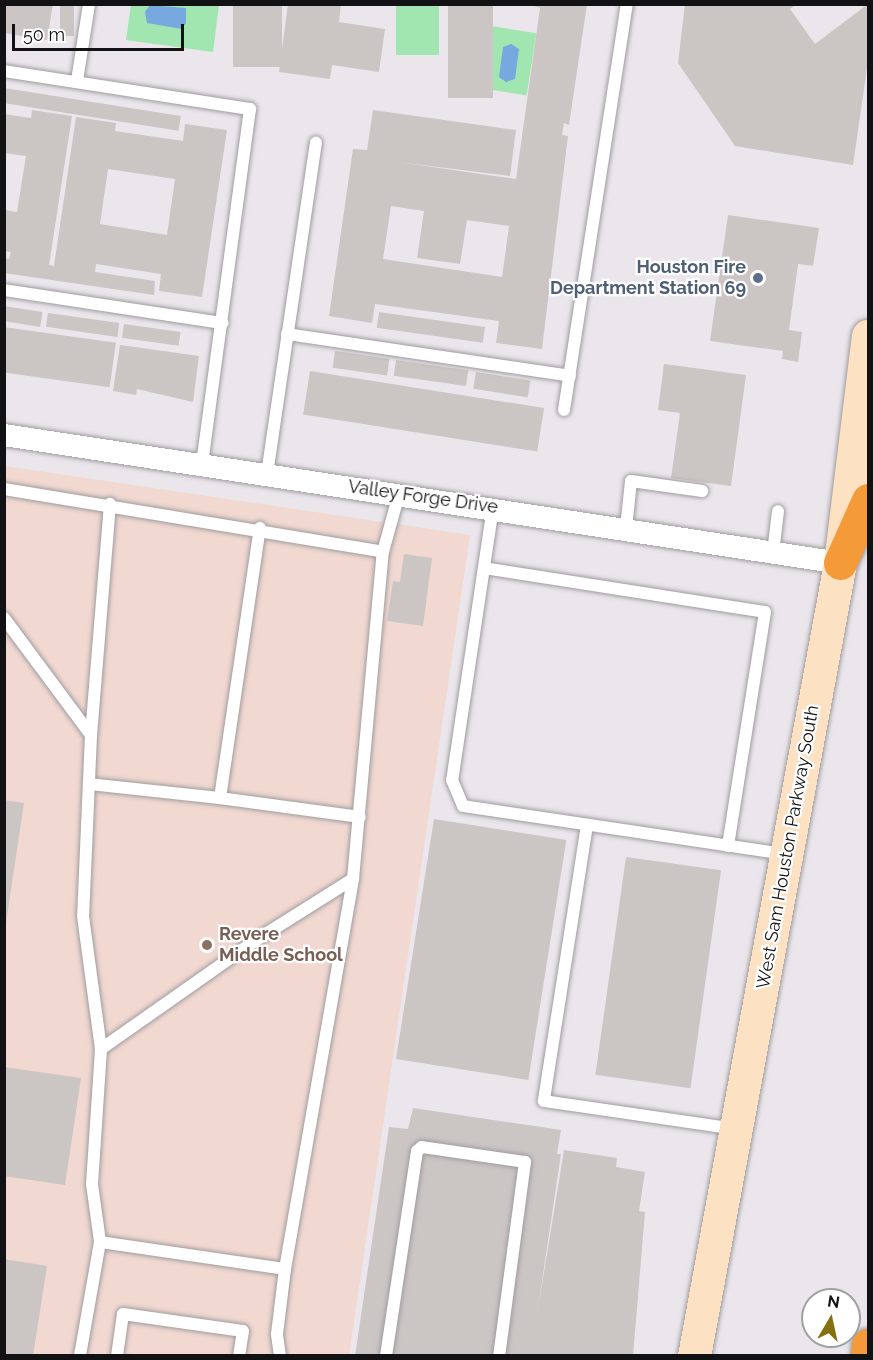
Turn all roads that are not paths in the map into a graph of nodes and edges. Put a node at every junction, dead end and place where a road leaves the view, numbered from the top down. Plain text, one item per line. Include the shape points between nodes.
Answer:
1 (89, 4) edge
2 (627, 4) edge
3 (4, 70) edge
4 (77, 81) junction
5 (316, 143) dead end
6 (4, 290) edge
7 (223, 323) junction
8 (286, 334) junction
9 (868, 336) edge
10 (570, 376) junction
11 (564, 410) dead end
12 (4, 435) edge
13 (201, 465) junction
14 (267, 474) junction
15 (4, 489) edge
16 (702, 491) dead end
17 (399, 494) junction
18 (868, 500) edge
19 (110, 504) junction
20 (493, 507) junction
21 (778, 511) dead end
22 (261, 528) junction
23 (626, 528) junction
24 (383, 552) junction
25 (773, 552) junction
26 (840, 563) junction
27 (484, 568) junction
28 (4, 618) edge
29 (91, 735) junction
30 (89, 784) junction
31 (220, 798) junction
32 (360, 817) junction
33 (587, 825) junction
34 (728, 846) junction
35 (786, 855) junction
36 (353, 879) junction
37 (101, 1049) junction
38 (736, 1129) junction
39 (100, 1242) junction
40 (285, 1269) junction
41 (868, 1345) edge
42 (80, 1356) edge
43 (117, 1356) edge
44 (239, 1356) edge
45 (280, 1356) edge
46 (386, 1356) edge
47 (499, 1356) edge
48 (694, 1356) edge
49 (867, 1356) edge

1 - 4 lane
2 - 10 lane
3 - 4 lane
4 - 7 lane via 250,109
5 - 8 lane
6 - 7 lane
7 - 13 lane
8 - 10 lane
8 - 14 lane
9 - 26 main road, West Sam Houston Parkway South
10 - 11 lane
12 - 13 street, Valley Forge Drive
13 - 14 street, Valley Forge Drive
14 - 17 street, Valley Forge Drive
15 - 19 lane
16 - 23 lane via 631,481
17 - 20 street, Valley Forge Drive
17 - 24 lane
18 - 26 highway
19 - 22 lane
19 - 29 lane
20 - 23 street, Valley Forge Drive
20 - 27 lane
21 - 25 lane
22 - 24 lane
22 - 31 lane
23 - 25 street, Valley Forge Drive
24 - 32 lane
25 - 26 street, Valley Forge Drive
26 - 35 main road, West Sam Houston Parkway South
27 - 33 lane via 452,780 464,806
27 - 34 lane via 765,612
28 - 29 lane
29 - 30 lane
30 - 31 lane
30 - 37 lane via 83,916
31 - 32 lane
32 - 36 lane
33 - 34 lane
33 - 38 lane via 544,1101
34 - 35 lane
35 - 38 main road, West Sam Houston Parkway South
36 - 37 lane via 253,942
36 - 40 lane
37 - 39 lane via 92,1184
38 - 48 main road, West Sam Houston Parkway South
39 - 40 lane
39 - 42 lane
40 - 45 lane via 277,1335
41 - 49 highway
43 - 44 lane via 123,1314 243,1331
46 - 47 lane via 417,1152 422,1147 523,1160 525,1165

